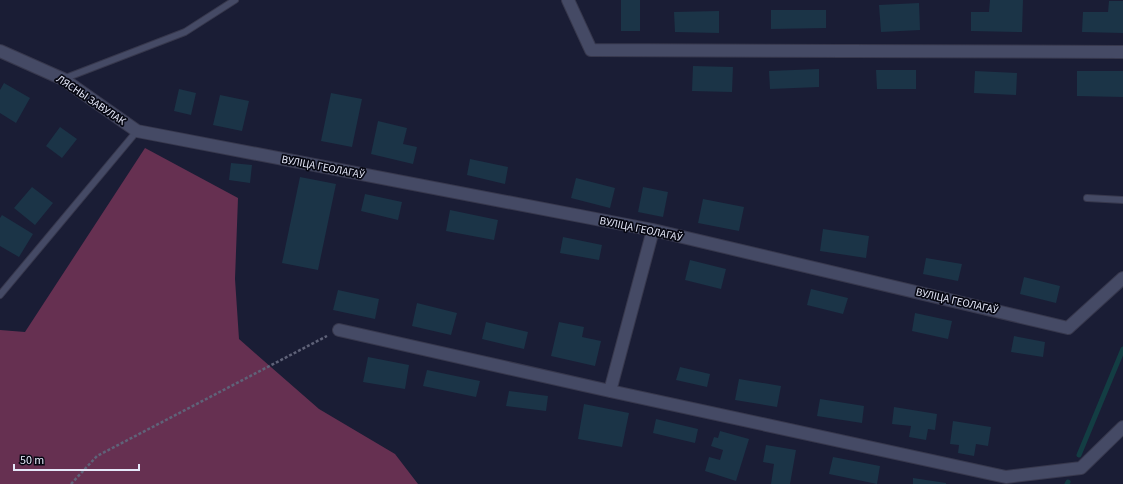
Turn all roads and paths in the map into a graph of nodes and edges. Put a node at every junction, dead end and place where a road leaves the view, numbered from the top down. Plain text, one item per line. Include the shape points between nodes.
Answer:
1 (235, 0) edge
2 (568, 0) edge
3 (0, 51) edge
4 (1123, 52) edge
5 (63, 79) junction
6 (138, 132) junction
7 (1087, 198) dead end
8 (1123, 200) edge
9 (653, 230) junction
10 (1123, 278) edge
11 (0, 295) edge
12 (339, 330) joint
13 (610, 391) junction
14 (1123, 428) edge
15 (71, 484) edge

1 - 5 lane via 185,32
2 - 4 street via 591,50
3 - 5 street, ЛЯСНЫ ЗАВУЛАК
5 - 6 street, ЛЯСНЫ ЗАВУЛАК
6 - 9 street, ВУЛІЦА ГЕОЛАГАЎ
6 - 11 lane
7 - 8 lane
9 - 10 street, ВУЛІЦА ГЕОЛАГАЎ via 1068,328
9 - 13 street
12 - 13 street
12 - 15 path via 97,456
13 - 14 street via 1006,477 1081,468

